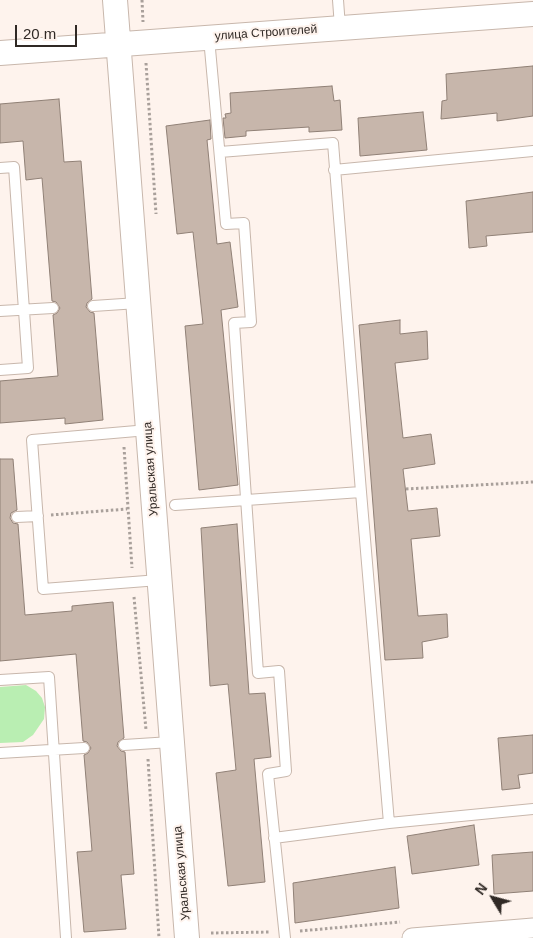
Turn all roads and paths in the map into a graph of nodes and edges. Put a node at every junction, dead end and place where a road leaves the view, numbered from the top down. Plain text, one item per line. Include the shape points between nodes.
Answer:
1 (116, 0) edge
2 (338, 0) edge
3 (533, 14) edge
4 (340, 28) junction
5 (209, 38) junction
6 (118, 44) junction
7 (0, 53) edge
8 (533, 151) edge
9 (220, 152) junction
10 (0, 168) edge
11 (334, 170) junction
12 (138, 303) junction
13 (93, 306) dead end
14 (52, 308) dead end
15 (24, 310) junction
16 (0, 312) edge
17 (0, 370) edge
18 (148, 430) junction
19 (123, 432) junction
20 (533, 482) edge
21 (406, 489) dead end
22 (361, 492) junction
23 (246, 501) junction
24 (175, 505) dead end
25 (127, 509) junction
26 (38, 516) junction
27 (17, 517) dead end
28 (159, 580) junction
29 (133, 582) junction
30 (0, 680) edge
31 (171, 742) junction
32 (147, 744) junction
33 (124, 745) dead end
34 (84, 748) dead end
35 (54, 749) junction
36 (0, 753) edge
37 (533, 809) edge
38 (389, 823) junction
39 (274, 838) junction
40 (533, 928) edge
41 (408, 930) edge
42 (211, 933) dead end
43 (284, 935) edge
44 (66, 938) edge
45 (159, 938) edge
46 (187, 938) edge

1 - 6 street, Уральская улица
2 - 4 lane
3 - 4 street, улица Строителей
4 - 5 street, улица Строителей
5 - 6 street, улица Строителей
5 - 9 lane
6 - 7 street, улица Строителей
6 - 12 street, Уральская улица
8 - 11 lane
9 - 11 lane via 333,143
9 - 23 lane via 226,224 244,223 251,322 234,323
10 - 15 lane via 14,167
11 - 22 lane
12 - 13 lane
12 - 18 street, Уральская улица
14 - 15 lane
15 - 16 lane
15 - 17 lane via 28,368
18 - 19 lane
18 - 28 street, Уральская улица
19 - 25 path
19 - 26 lane via 32,440
20 - 21 path
22 - 23 lane
22 - 38 lane
23 - 24 lane
23 - 39 lane via 258,673 279,671 286,771 268,774
25 - 26 path
25 - 29 path
26 - 27 lane
26 - 29 lane via 43,589
28 - 29 lane
28 - 31 street, Уральская улица
29 - 32 path
30 - 35 lane via 49,676
31 - 32 lane
31 - 46 street, Уральская улица
32 - 33 lane
32 - 45 path
34 - 35 lane
35 - 36 lane
35 - 44 lane
37 - 38 lane
38 - 39 lane
39 - 43 lane
40 - 41 street
41 - 43 path
42 - 43 path

